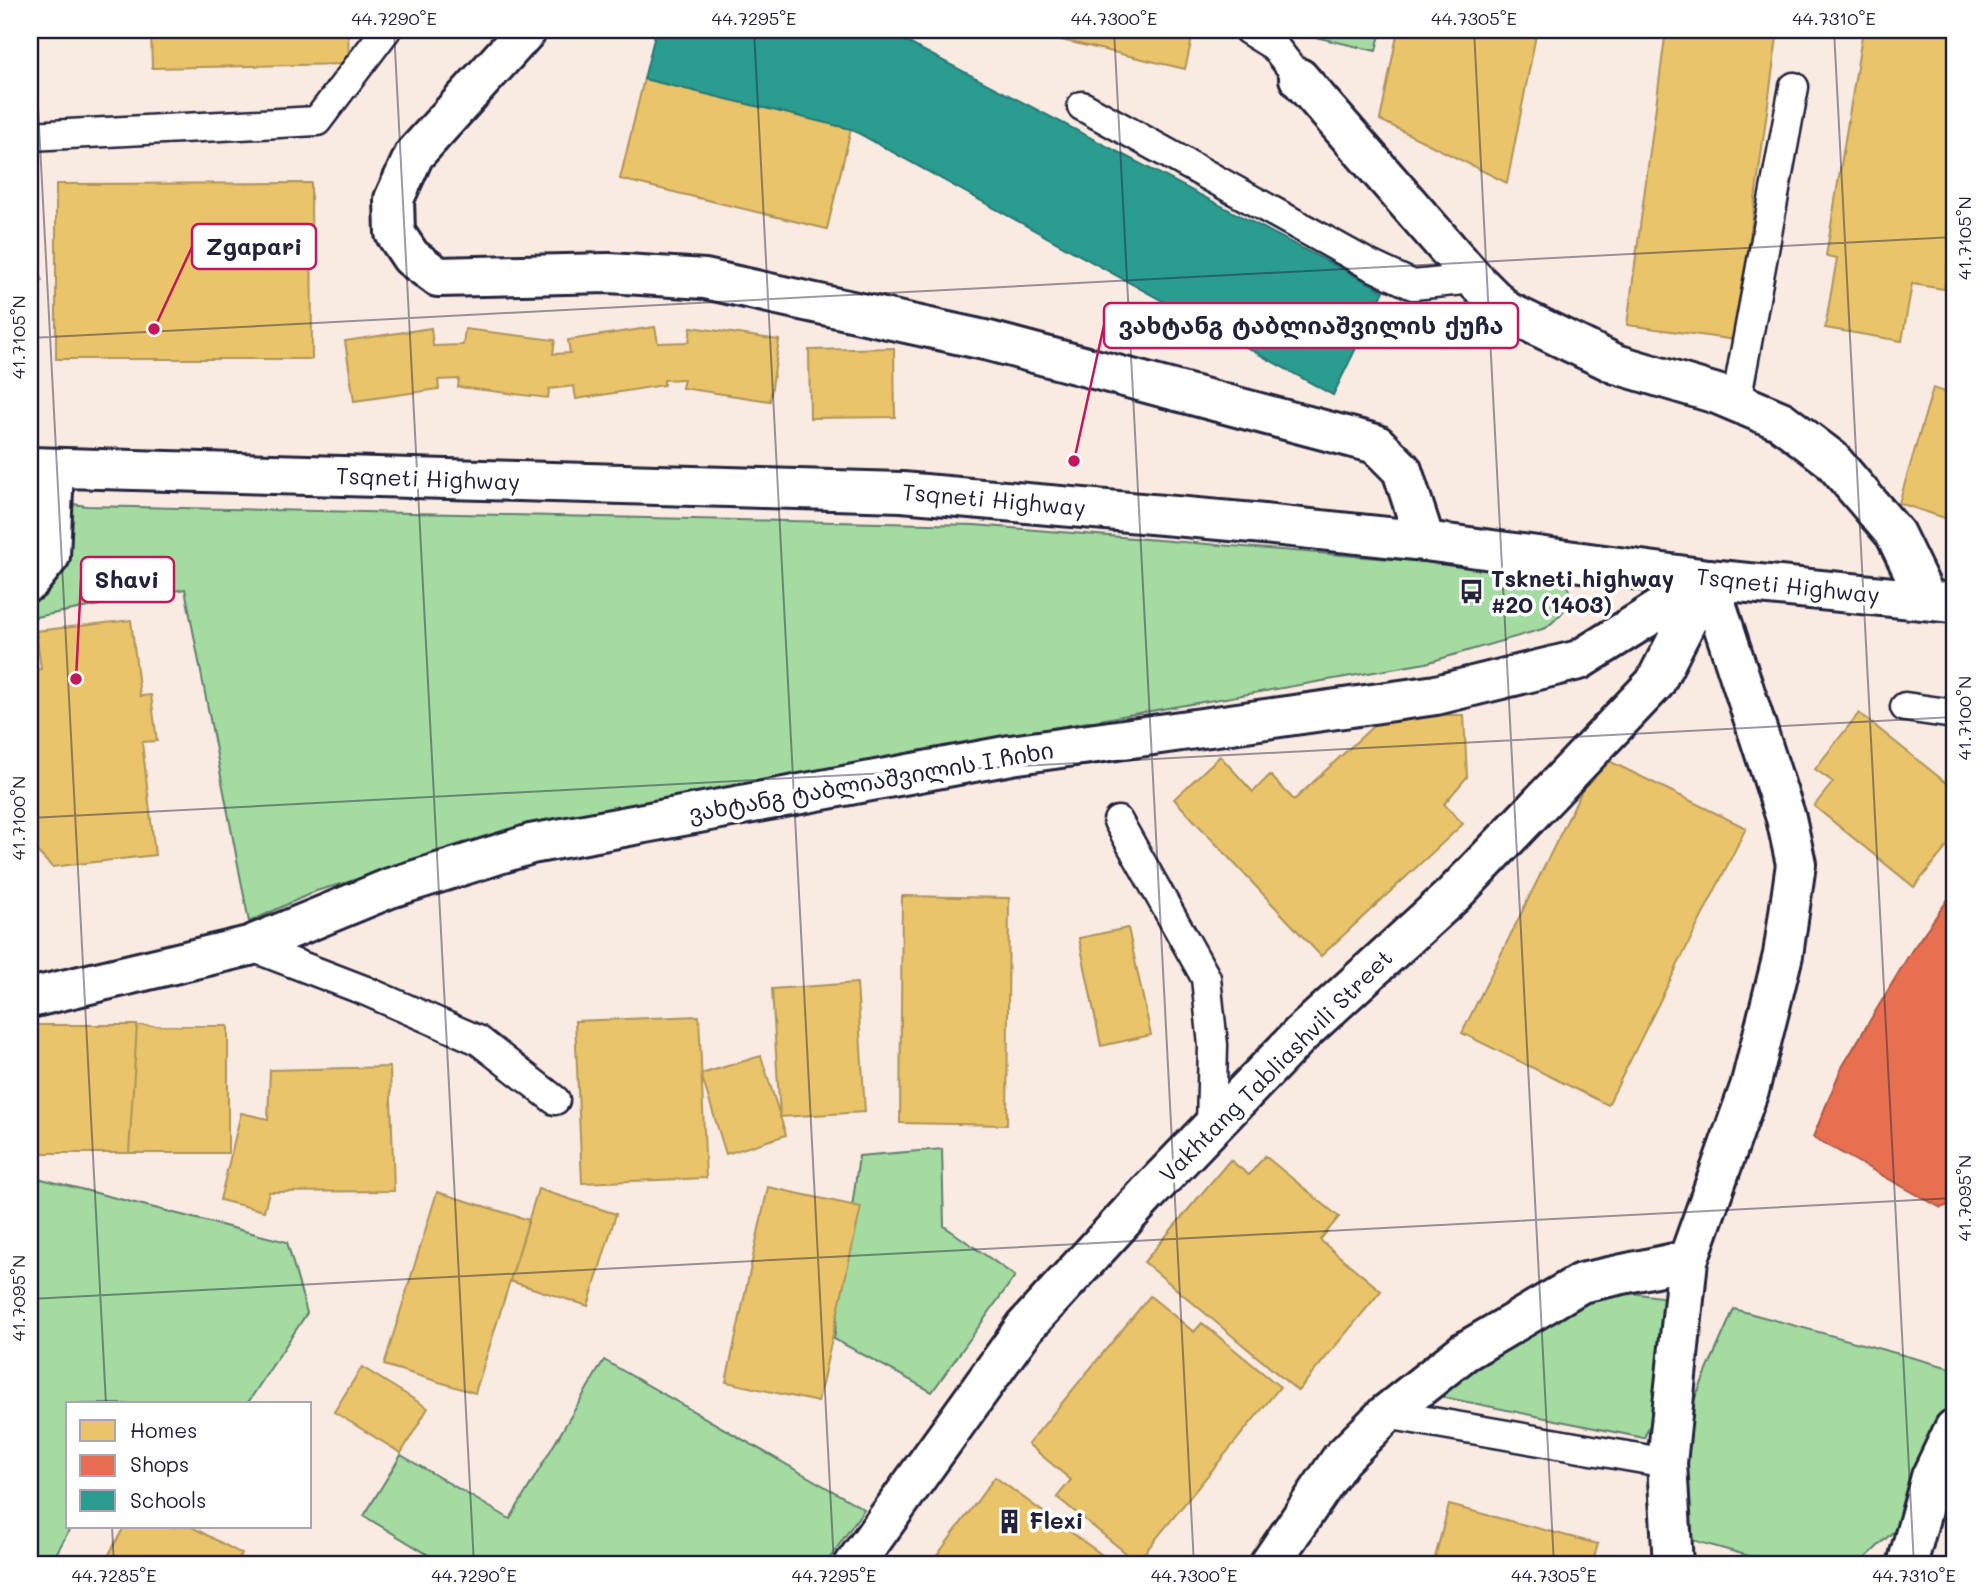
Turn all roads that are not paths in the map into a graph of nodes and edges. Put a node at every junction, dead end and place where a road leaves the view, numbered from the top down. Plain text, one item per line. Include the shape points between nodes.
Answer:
1 (386, 30) edge
2 (527, 30) edge
3 (1248, 30) edge
4 (1299, 78) joint
5 (1794, 87) dead end
6 (1082, 106) dead end
7 (30, 136) edge
8 (1474, 279) junction
9 (1736, 402) junction
10 (42, 468) edge
11 (1425, 541) junction
12 (1707, 579) junction
13 (30, 581) edge
14 (1940, 601) edge
15 (1905, 707) dead end
16 (1954, 713) edge
17 (1118, 821) dead end
18 (250, 946) junction
19 (30, 998) edge
20 (555, 1100) dead end
21 (1211, 1127) junction
22 (1688, 1260) junction
23 (1386, 1414) junction
24 (1954, 1429) edge
25 (1667, 1463) junction
26 (854, 1565) edge
27 (1269, 1565) edge
28 (1674, 1565) edge
29 (1907, 1565) edge

1 - 7 lane via 317,121
2 - 11 street via 414,155 394,199 395,233 411,257 438,277 610,273 705,278 1002,344 1376,444 1402,470
3 - 4 lane via 1274,46
4 - 8 street
5 - 9 lane
6 - 8 lane via 1413,285
8 - 9 street via 1506,312 1555,337 1616,364
9 - 14 street via 1781,421 1831,459 1895,534
10 - 11 street, Tsqneti Highway via 902,492
10 - 13 street via 51,556
11 - 12 street, Tsqneti Highway
12 - 14 street, Tsqneti Highway
12 - 18 street, ვახტანგ ტაბლიაშვილის I ჩიხი via 1579,660 1436,695 1011,755 531,844 390,888
12 - 21 street, Vakhtang Tabliashvili Street via 1655,683 1453,895 1301,1034
12 - 22 street via 1786,818 1796,864 1783,955 1750,1087
15 - 16 lane
17 - 21 lane via 1206,978 1213,1045
18 - 19 street, ვახტანგ ტაბლიაშვილის I ჩიხი
18 - 20 lane via 478,1040
21 - 26 street, Vakhtang Tabliashvili Street via 1025,1327
22 - 23 street via 1581,1283 1464,1352
22 - 25 street
23 - 25 lane
23 - 27 street via 1341,1459
24 - 29 street via 1931,1477
25 - 28 street

